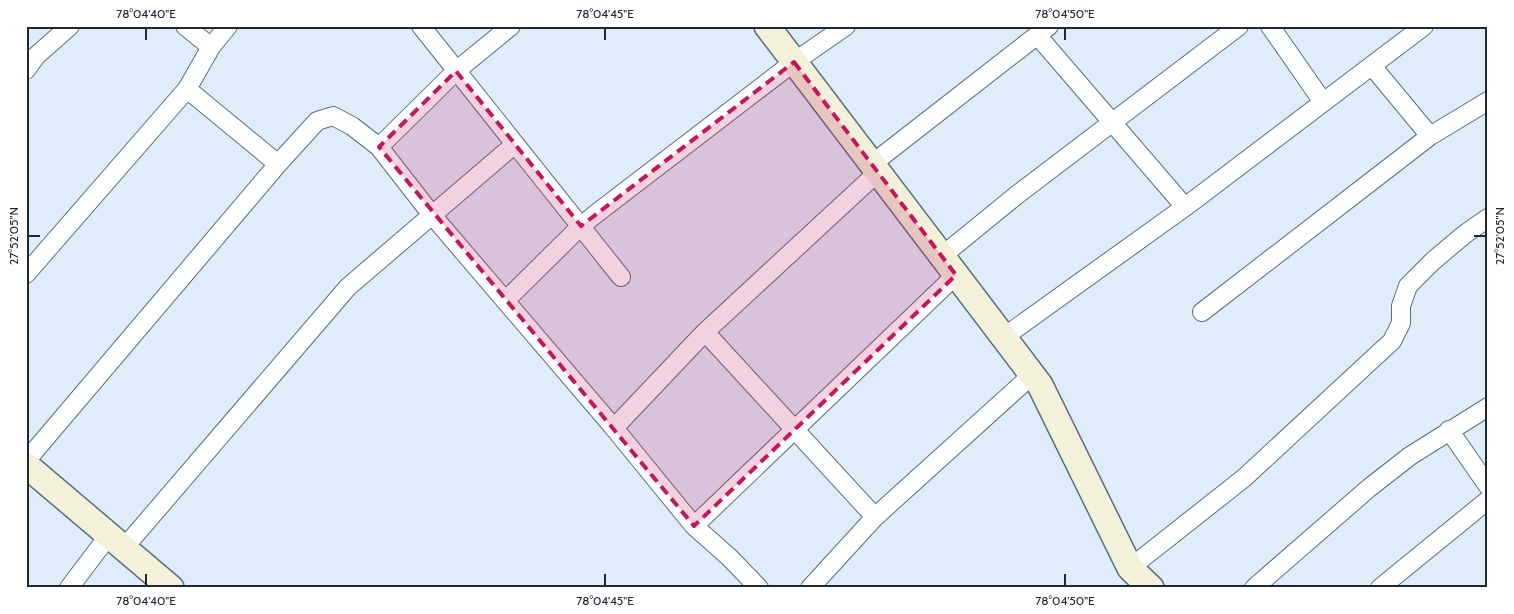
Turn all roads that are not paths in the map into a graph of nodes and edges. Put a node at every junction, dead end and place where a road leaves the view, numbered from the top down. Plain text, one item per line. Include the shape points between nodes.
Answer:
1 (70, 26) edge
2 (185, 26) edge
3 (228, 26) edge
4 (421, 26) edge
5 (511, 26) edge
6 (767, 26) edge
7 (846, 26) edge
8 (1239, 26) edge
9 (1270, 26) edge
10 (1424, 26) edge
11 (1043, 31) edge
12 (211, 47) junction
13 (794, 62) junction
14 (1372, 66) junction
15 (26, 70) edge
16 (456, 71) junction
17 (187, 89) junction
18 (1488, 101) edge
19 (1323, 102) junction
20 (1112, 122) junction
21 (1430, 136) junction
22 (515, 144) junction
23 (379, 147) junction
24 (278, 164) junction
25 (875, 168) junction
26 (1185, 207) junction
27 (432, 214) junction
28 (1488, 218) edge
29 (581, 226) junction
30 (949, 266) junction
31 (26, 274) edge
32 (621, 278) dead end
33 (505, 301) junction
34 (1202, 312) dead end
35 (705, 332) junction
36 (1004, 337) junction
37 (1032, 375) junction
38 (1488, 407) edge
39 (614, 428) junction
40 (794, 429) junction
41 (1449, 430) junction
42 (26, 463) edge
43 (1488, 486) edge
44 (1488, 500) edge
45 (875, 517) junction
46 (694, 526) junction
47 (116, 542) junction
48 (1142, 582) edge
49 (70, 588) edge
50 (170, 588) edge
51 (759, 588) edge
52 (810, 588) edge
53 (1254, 588) edge
54 (1380, 588) edge

1 - 15 street via 36,56
2 - 12 street
3 - 12 street
4 - 16 street
5 - 16 street
6 - 13 street
7 - 13 street
8 - 20 street
9 - 19 street
10 - 14 street
11 - 20 street
11 - 25 street
12 - 17 street
13 - 25 street
13 - 29 street
14 - 19 street
14 - 21 street
16 - 22 street
16 - 23 street
17 - 24 street
17 - 31 street
18 - 21 street
19 - 26 street
20 - 26 street
20 - 30 street via 1018,194
21 - 34 street
22 - 27 street
22 - 29 street
23 - 24 street via 333,116 317,121
23 - 27 street
24 - 42 street
25 - 30 street
25 - 35 street
26 - 36 street
27 - 33 street
27 - 47 street via 348,287
28 - 48 street via 1433,261 1408,286 1401,306 1401,323 1392,341 1244,478
29 - 32 street
29 - 33 street
30 - 36 street
30 - 40 street
33 - 39 street
35 - 39 street
35 - 40 street
36 - 37 street
37 - 45 street
37 - 48 street
38 - 41 street
39 - 46 street
40 - 45 street
40 - 46 street
41 - 43 street
41 - 53 street via 1369,488
42 - 47 street
44 - 54 street
45 - 52 street
46 - 51 street
47 - 49 street
47 - 50 street

